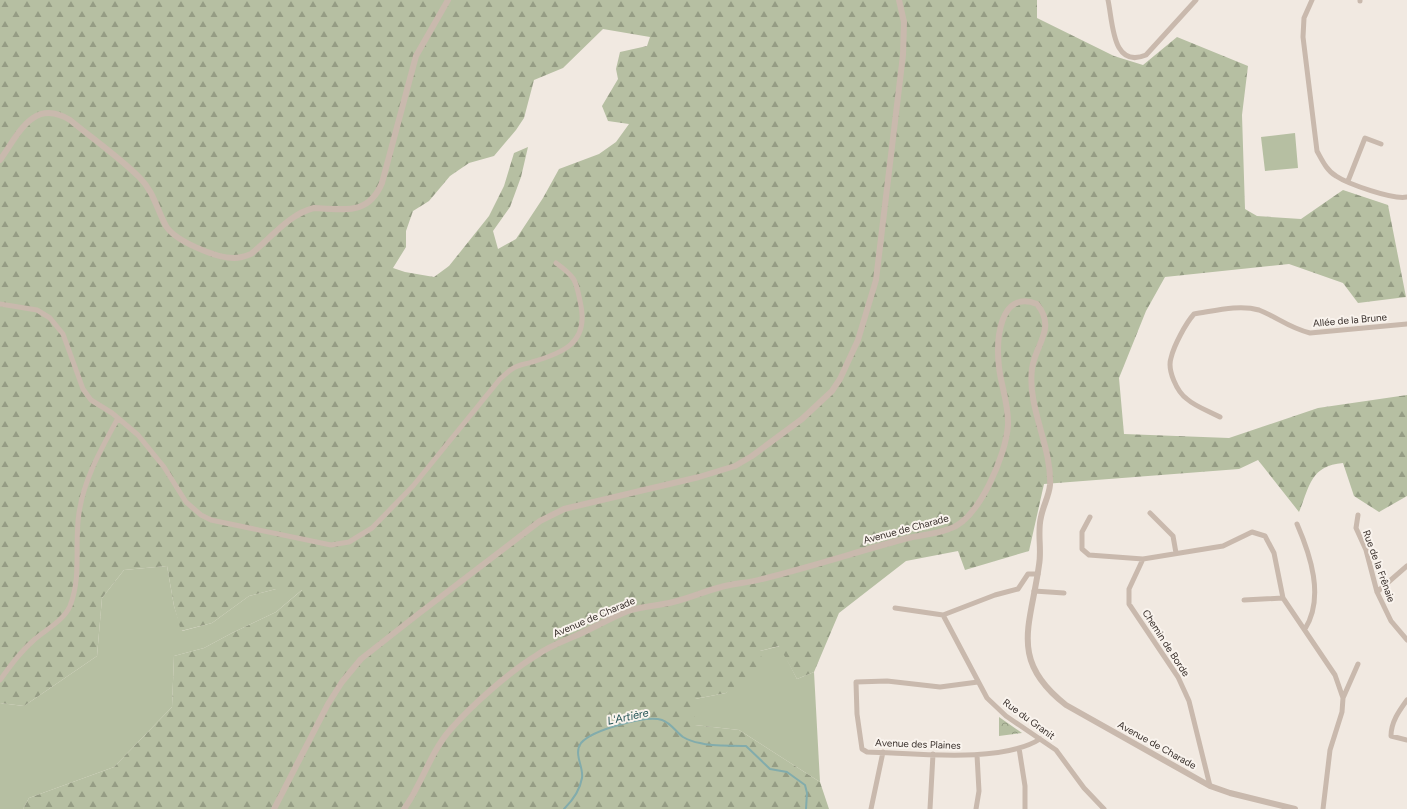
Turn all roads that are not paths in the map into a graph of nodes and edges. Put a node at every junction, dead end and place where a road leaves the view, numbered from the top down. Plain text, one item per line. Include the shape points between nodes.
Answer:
1 (448, 0) edge
2 (899, 0) edge
3 (1108, 0) edge
4 (1196, 0) edge
5 (1312, 0) edge
6 (1382, 144) dead end
7 (0, 160) edge
8 (1348, 181) junction
9 (1407, 197) edge
10 (556, 263) dead end
11 (0, 304) edge
12 (1407, 324) edge
13 (1220, 417) dead end
14 (118, 418) junction
15 (1150, 513) dead end
16 (1358, 514) dead end
17 (1090, 517) dead end
18 (1297, 524) dead end
19 (1176, 553) junction
20 (1143, 559) junction
21 (1407, 566) edge
22 (1038, 574) junction
23 (1034, 591) junction
24 (1377, 592) junction
25 (1064, 594) dead end
26 (1283, 598) junction
27 (1244, 600) dead end
28 (895, 608) dead end
29 (944, 615) junction
30 (1305, 629) junction
31 (1407, 640) edge
32 (1358, 664) dead end
33 (0, 680) edge
34 (978, 682) junction
35 (1344, 698) junction
36 (1407, 700) edge
37 (1040, 739) junction
38 (1407, 740) edge
39 (1019, 748) junction
40 (883, 752) junction
41 (933, 754) junction
42 (977, 755) junction
43 (1210, 786) junction
44 (1260, 799) junction
45 (274, 809) edge
46 (404, 809) edge
47 (871, 809) edge
48 (930, 809) edge
49 (976, 809) edge
50 (1025, 809) edge
51 (1104, 809) edge
52 (1279, 809) edge
53 (1295, 809) edge
54 (1323, 809) edge

1 - 7 street via 416,56 382,183 374,198 365,206 353,209 308,209 288,222 251,254 234,258 221,256 173,234 166,226 151,192 141,179 70,120 59,114 46,112 34,117 21,130
2 - 45 street via 904,22 903,55 876,280 858,340 832,391 802,419 735,466 700,477 564,509 540,521 362,660 342,682 331,700
3 - 4 street via 1117,45 1128,57 1137,58 1146,54
5 - 8 street via 1304,18 1304,37 1317,151 1325,165 1336,176
6 - 8 street via 1365,138
8 - 9 street via 1384,196 1400,199
10 - 14 street via 577,282 583,317 578,339 564,350 512,368 500,379 414,486 372,528 349,542 331,545 211,520 186,502 164,467 138,435
11 - 14 street via 37,310 50,318 63,334 83,389 91,400
12 - 13 street, Allée de la Brune via 1310,332 1294,329 1258,310 1242,308 1194,314 1170,358 1172,372 1178,389 1186,399
14 - 33 street via 91,469 79,512 77,582 70,607 14,660
15 - 19 street via 1173,536
16 - 24 street, Rue de la Frênaie via 1356,528 1366,550
17 - 20 street via 1082,532 1082,549 1089,555
18 - 30 street via 1309,552 1314,590 1311,616
19 - 20 street
19 - 26 street via 1223,546 1252,532 1265,536 1274,553
20 - 43 street, Chemin de Borde via 1128,589 1130,604 1178,677 1189,701
21 - 24 street
22 - 23 street, Avenue de Charade
22 - 29 street via 1028,574 1018,589
22 - 46 street, Avenue de Charade via 1041,516 1050,486 1049,470 1035,407 1032,369 1046,325 1045,316 1037,304 1022,301 1008,307 1004,314 999,344 999,366 1008,413 1006,442 996,469 974,509 963,522 947,530 759,580 720,587 674,602 628,611 551,647 507,678 472,707 450,730 433,755
23 - 25 street
23 - 43 street, Avenue de Charade via 1027,624 1027,641 1030,657 1044,686 1066,705
24 - 31 street, Rue de la Frênaie via 1391,622
26 - 27 street
26 - 30 street via 1291,614
28 - 29 street
29 - 34 street, Rue du Granit
30 - 35 street via 1335,675
32 - 35 street
34 - 37 street, Rue du Granit via 986,698 1006,716
34 - 40 street, Avenue des Plaines via 940,687 887,681 856,682 862,749 867,752
35 - 54 street via 1330,750
36 - 38 street via 1396,714 1391,736
37 - 39 street, Avenue des Plaines
37 - 51 street, Rue du Granit via 1056,750 1084,788
39 - 42 street, Avenue des Plaines
39 - 50 street via 1025,786
40 - 41 street, Avenue des Plaines
40 - 47 street
41 - 42 street, Avenue des Plaines
41 - 48 street
42 - 49 street via 979,791
43 - 44 street, Avenue de Charade
44 - 52 street, Avenue de Charade
44 - 53 street, Avenue de Charade

